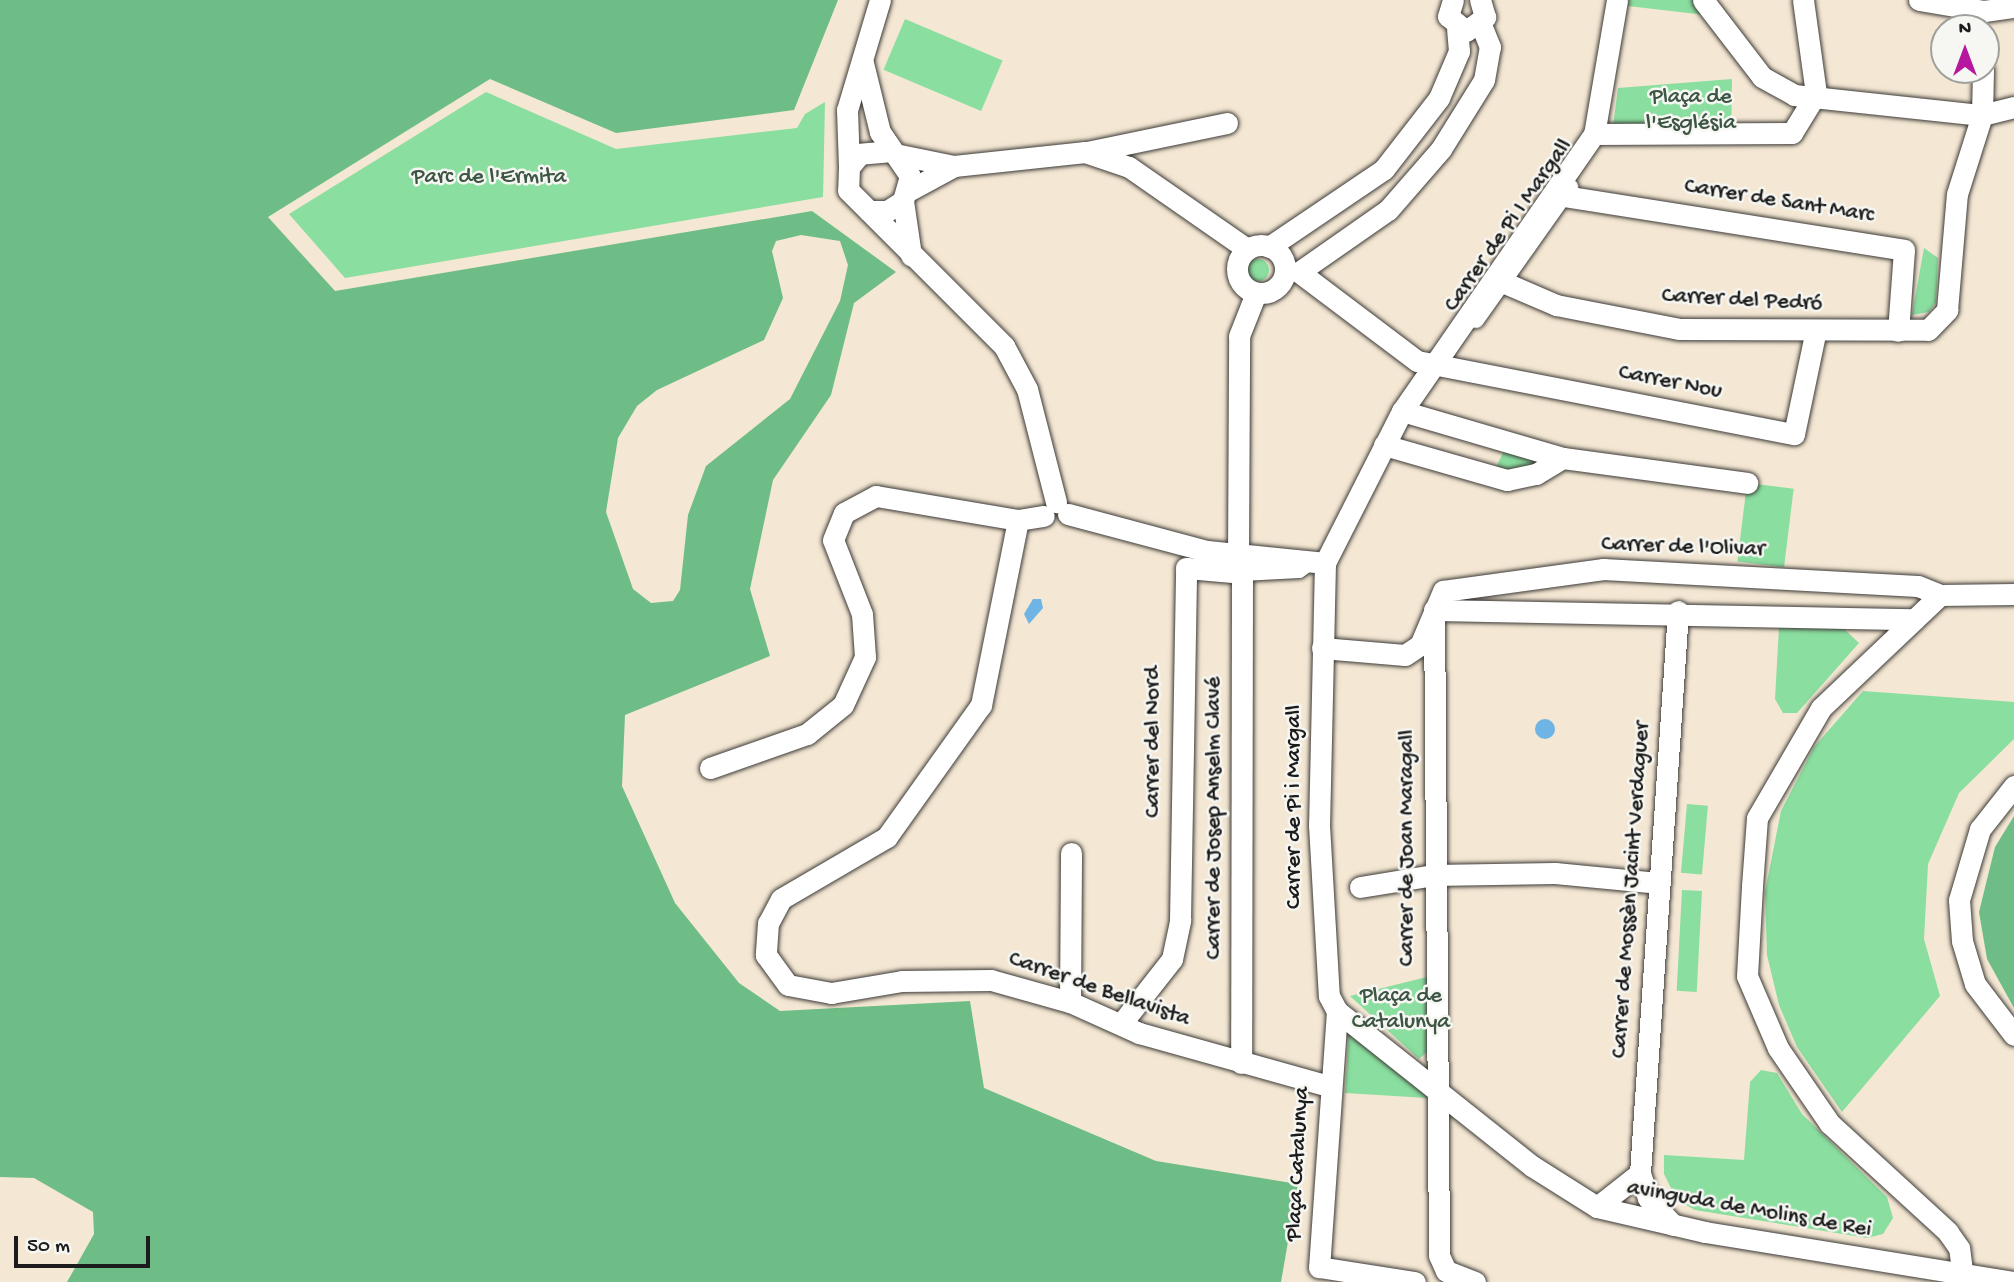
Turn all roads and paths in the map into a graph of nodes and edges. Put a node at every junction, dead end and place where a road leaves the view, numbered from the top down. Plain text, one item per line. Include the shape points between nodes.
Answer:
1 (880, 0) edge
2 (1453, 0) edge
3 (1617, 0) edge
4 (1703, 0) edge
5 (1803, 0) edge
6 (1919, 0) edge
7 (1482, 1) edge
8 (2014, 7) edge
9 (1964, 14) edge
10 (1998, 14) edge
11 (1481, 25) junction
12 (1457, 29) junction
13 (863, 63) junction
14 (1983, 84) edge
15 (1816, 94) junction
16 (2014, 107) edge
17 (1982, 115) junction
18 (1227, 123) dead end
19 (1594, 134) junction
20 (1085, 152) junction
21 (894, 153) junction
22 (954, 166) junction
23 (849, 167) junction
24 (905, 196) junction
25 (1564, 196) junction
26 (869, 211) junction
27 (1269, 247) junction
28 (1247, 249) junction
29 (911, 255) junction
30 (1292, 269) junction
31 (1505, 283) junction
32 (1256, 293) junction
33 (1898, 331) junction
34 (1815, 334) junction
35 (1439, 358) junction
36 (1402, 411) junction
37 (1384, 445) junction
38 (1563, 458) junction
39 (1746, 483) dead end
40 (1056, 511) junction
41 (1018, 520) junction
42 (1317, 563) junction
43 (1240, 565) junction
44 (1903, 586) junction
45 (2014, 594) edge
46 (1940, 595) junction
47 (1433, 610) junction
48 (1678, 611) junction
49 (1918, 615) junction
50 (1322, 648) junction
51 (710, 768) dead end
52 (2014, 786) edge
53 (1071, 853) dead end
54 (1433, 875) junction
55 (1658, 883) junction
56 (1360, 887) dead end
57 (1070, 1002) junction
58 (1337, 1011) junction
59 (1121, 1024) junction
60 (2014, 1035) edge
61 (1241, 1063) junction
62 (1329, 1086) junction
63 (1437, 1087) junction
64 (1640, 1173) junction
65 (1597, 1207) junction
66 (1673, 1225) junction
67 (1962, 1272) junction
68 (1437, 1276) edge
69 (1415, 1282) edge
70 (1475, 1282) edge
71 (2014, 1282) edge

1 - 13 street
2 - 12 street via 1448,16
3 - 19 street via 1606,87
4 - 15 street via 1762,77 1794,95
5 - 15 street
6 - 9 street
7 - 11 street
8 - 10 street
11 - 12 street
11 - 30 street via 1490,47 1484,80 1441,149 1388,210
12 - 27 street via 1459,51 1438,98 1390,161 1347,199
13 - 21 street via 880,132
13 - 23 street via 847,110
14 - 17 street, Carrer del Pedró
15 - 17 street
15 - 19 street via 1792,133
16 - 17 street
17 - 33 street, Carrer del Pedró via 1956,194 1947,310 1928,330
18 - 20 street
19 - 25 street, Carrer de Pi I Margall via 1599,143
19 - 35 street, Carrer de Pi I Margall
20 - 22 street
20 - 28 street via 1129,167
21 - 22 street
21 - 23 street via 867,151
21 - 24 street via 910,176
22 - 24 street
23 - 26 street via 848,190
24 - 26 street via 887,211
24 - 29 street
25 - 31 street, Carrer de Pi I Margall
25 - 33 street, Carrer de Sant Marc via 1904,250
26 - 29 street
27 - 28 street
27 - 30 street
28 - 32 street via 1237,262 1238,278
29 - 40 street via 1004,346 1027,389
30 - 32 street via 1277,287
30 - 35 street via 1417,362
31 - 34 street, Carrer del Pedró via 1556,305 1679,329
31 - 35 street, Carrer de Pi I Margall
32 - 43 street, Carrer de Josep Anselm Clavé via 1239,336
33 - 34 street, Carrer del Pedró
34 - 35 street, Carrer Nou via 1794,434
35 - 36 street, Carrer de Pi I Margall
36 - 37 street, Carrer de Pi I Margall
36 - 38 street
37 - 38 street via 1507,480 1536,474
37 - 42 street, Carrer de Pi I Margall
38 - 39 street
40 - 41 street
40 - 43 street
41 - 51 street via 876,496 844,513 833,540 862,614 865,657 843,705 807,734
41 - 57 street, Carrer de Bellavista via 981,705 887,837 781,899 768,923 766,955 788,985 831,993 902,981 991,980
42 - 43 street
42 - 50 street, Carrer de Pi i Margall
43 - 59 street, Carrer del Nord via 1186,568 1180,920 1172,959
43 - 61 street, Carrer de Josep Anselm Clavé
44 - 46 street, Carrer de l'Olivar
44 - 47 street, Carrer de l'Olivar via 1615,569 1455,586 1443,591
44 - 49 street
45 - 46 street, Carrer de l'Olivar
46 - 49 street
47 - 48 street
47 - 50 street, Carrer de l'Olivar via 1420,645 1405,655
47 - 54 street, Carrer de Joan Maragall
48 - 49 street
48 - 55 street, Carrer de Mossèn Jacint Verdaguer
49 - 67 street via 1821,708 1757,818 1747,976 1801,1091 1948,1232 1959,1248
50 - 58 street, Carrer de Pi i Margall via 1322,962
52 - 60 street via 1972,847 1959,910 1975,984
53 - 57 street
54 - 55 street via 1555,873
54 - 56 street
54 - 63 street, Carrer de Joan Maragall
55 - 64 street, Carrer de Mossèn Jacint Verdaguer
57 - 59 street, Carrer de Bellavista
58 - 62 street, Plaça Catalunya
58 - 63 street, avinguda de Molins de Rei via 1368,1029
59 - 61 street, Carrer de Bellavista
61 - 62 street, Carrer de Bellavista
62 - 69 street, Plaça Catalunya via 1319,1267
63 - 65 street, avinguda de Molins de Rei via 1532,1166
63 - 68 street, Carrer de Joan Maragall
64 - 65 street
64 - 66 street, Carrer de Mossèn Jacint Verdaguer via 1648,1198
65 - 66 street, avinguda de Molins de Rei
66 - 67 street, avinguda de Molins de Rei
67 - 71 street, avinguda de Molins de Rei
68 - 70 street

